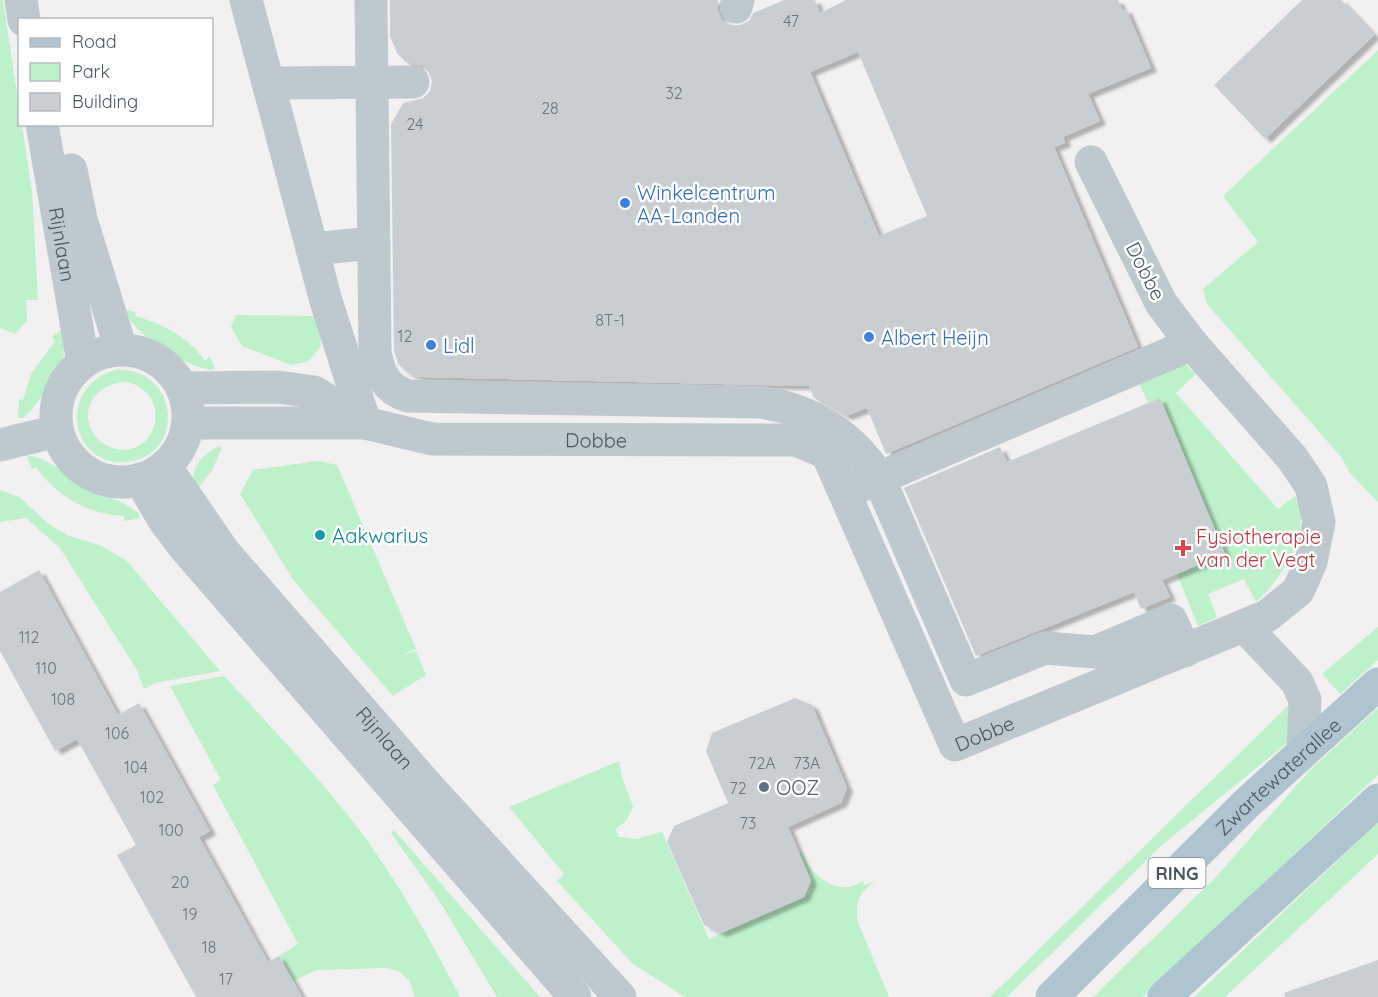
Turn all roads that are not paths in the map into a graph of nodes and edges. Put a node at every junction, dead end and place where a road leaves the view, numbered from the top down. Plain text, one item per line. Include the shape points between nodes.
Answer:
1 (21, 0) edge
2 (43, 0) edge
3 (246, 0) edge
4 (371, 0) edge
5 (24, 18) edge
6 (46, 18) edge
7 (413, 82) dead end
8 (268, 83) junction
9 (373, 83) junction
10 (42, 126) edge
11 (62, 126) edge
12 (1091, 162) dead end
13 (374, 243) junction
14 (312, 249) junction
15 (1192, 344) junction
16 (121, 349) junction
17 (83, 362) junction
18 (182, 388) junction
19 (396, 392) junction
20 (188, 423) junction
21 (365, 423) junction
22 (57, 431) junction
23 (828, 433) junction
24 (0, 445) edge
25 (152, 473) junction
26 (879, 478) junction
27 (846, 492) junction
28 (1245, 627) junction
29 (1185, 651) junction
30 (1378, 684) edge
31 (1303, 752) junction
32 (1378, 800) edge
33 (575, 997) edge
34 (620, 997) edge
35 (1052, 997) edge
36 (1164, 997) edge

1 - 5 street
2 - 6 street
3 - 8 street
4 - 9 street
7 - 9 street
8 - 9 street
8 - 14 street
9 - 13 street
10 - 17 street, Rijnlaan
11 - 16 street, Rijnlaan via 81,219
12 - 15 street, Dobbe via 1161,303
13 - 14 street
13 - 19 street via 375,352 378,368
14 - 21 street
15 - 26 street
15 - 28 street, Dobbe via 1293,459 1311,486 1319,522 1311,562 1298,591 1267,616
16 - 17 street
16 - 18 street via 146,353 168,367
17 - 22 street via 60,392
18 - 20 street
18 - 21 street, Dobbe via 279,387 314,392
19 - 21 street via 389,407
19 - 23 street via 408,396 761,402 811,415
20 - 21 street, Dobbe
20 - 25 street via 180,447
21 - 23 street, Dobbe via 432,439 796,440
22 - 24 street
22 - 25 street via 67,453 83,470 117,482
23 - 26 street via 849,440
23 - 27 street, Dobbe
25 - 33 street, Rijnlaan via 164,520 186,549
25 - 34 street, Rijnlaan
26 - 27 street
26 - 29 street via 966,680 1045,648 1095,652 1171,620
27 - 29 street, Dobbe via 955,745
28 - 29 street, Dobbe
28 - 31 street via 1297,682 1305,700
30 - 31 main road, Zwartewaterallee / RING
31 - 35 main road, Zwartewaterallee / RING
32 - 36 main road

